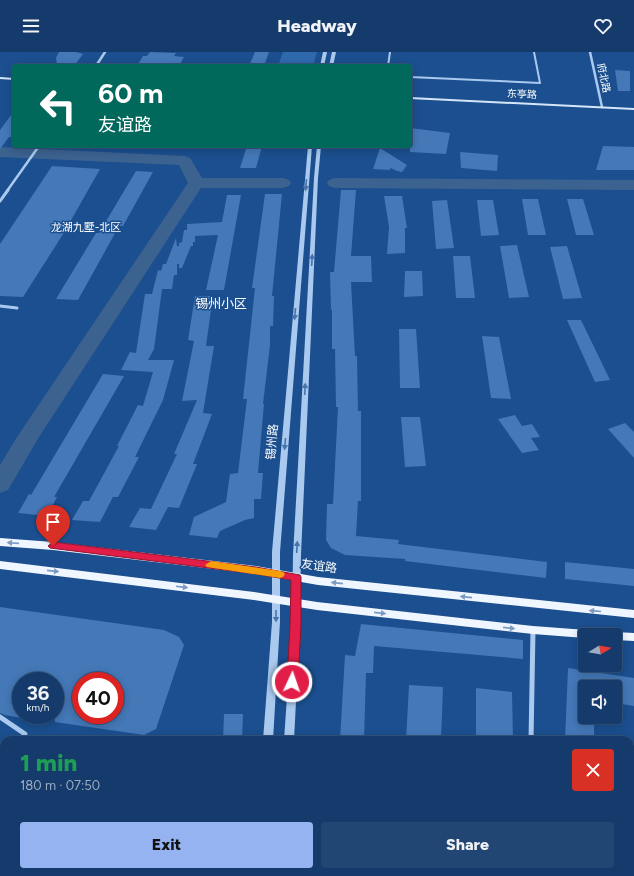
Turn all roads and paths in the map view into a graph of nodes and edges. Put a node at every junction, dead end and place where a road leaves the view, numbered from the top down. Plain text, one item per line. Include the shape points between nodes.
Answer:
1 (105, 52) edge
2 (325, 52) edge
3 (334, 52) edge
4 (390, 52) edge
5 (534, 52) edge
6 (590, 52) edge
7 (97, 64) edge
8 (322, 64) edge
9 (331, 64) edge
10 (388, 64) edge
11 (0, 74) edge
12 (12, 75) edge
13 (412, 77) edge
14 (0, 78) edge
15 (12, 79) edge
16 (412, 93) edge
17 (412, 98) edge
18 (634, 104) edge
19 (602, 105) junction
20 (634, 109) edge
21 (38, 148) edge
22 (310, 148) edge
23 (319, 148) edge
24 (0, 201) edge
25 (0, 306) edge
26 (17, 308) dead end
27 (0, 542) edge
28 (0, 565) edge
29 (276, 574) junction
30 (296, 577) junction
31 (276, 600) junction
32 (296, 603) junction
33 (634, 614) edge
34 (533, 630) junction
35 (578, 633) edge
36 (622, 637) edge
37 (634, 638) edge
38 (0, 717) edge
39 (24, 736) edge
40 (268, 736) edge
41 (289, 736) edge
42 (531, 736) edge

1 - 7 street
2 - 8 street
3 - 9 street
4 - 10 lane
5 - 13 lane via 540,83
6 - 19 street, 府北路
11 - 12 main road
14 - 15 main road
16 - 19 main road, 东亭路
17 - 19 main road, 东亭路
18 - 19 main road, 东亭路
19 - 20 main road, 东亭路
21 - 24 street
22 -> 29 street, 锡州路
30 -> 23 street
25 - 26 street
29 -> 27 main road, 友谊路 via 61,547
28 -> 31 main road
29 - 30 main road, 友谊路
29 - 31 street, 锡州路
30 - 32 street
33 -> 30 main road, 友谊路
31 - 32 main road
31 -> 40 street, 锡州路
32 -> 34 main road
32 - 41 street
34 - 35 main road
34 - 42 street
36 - 37 main road
38 - 39 street via 25,734

